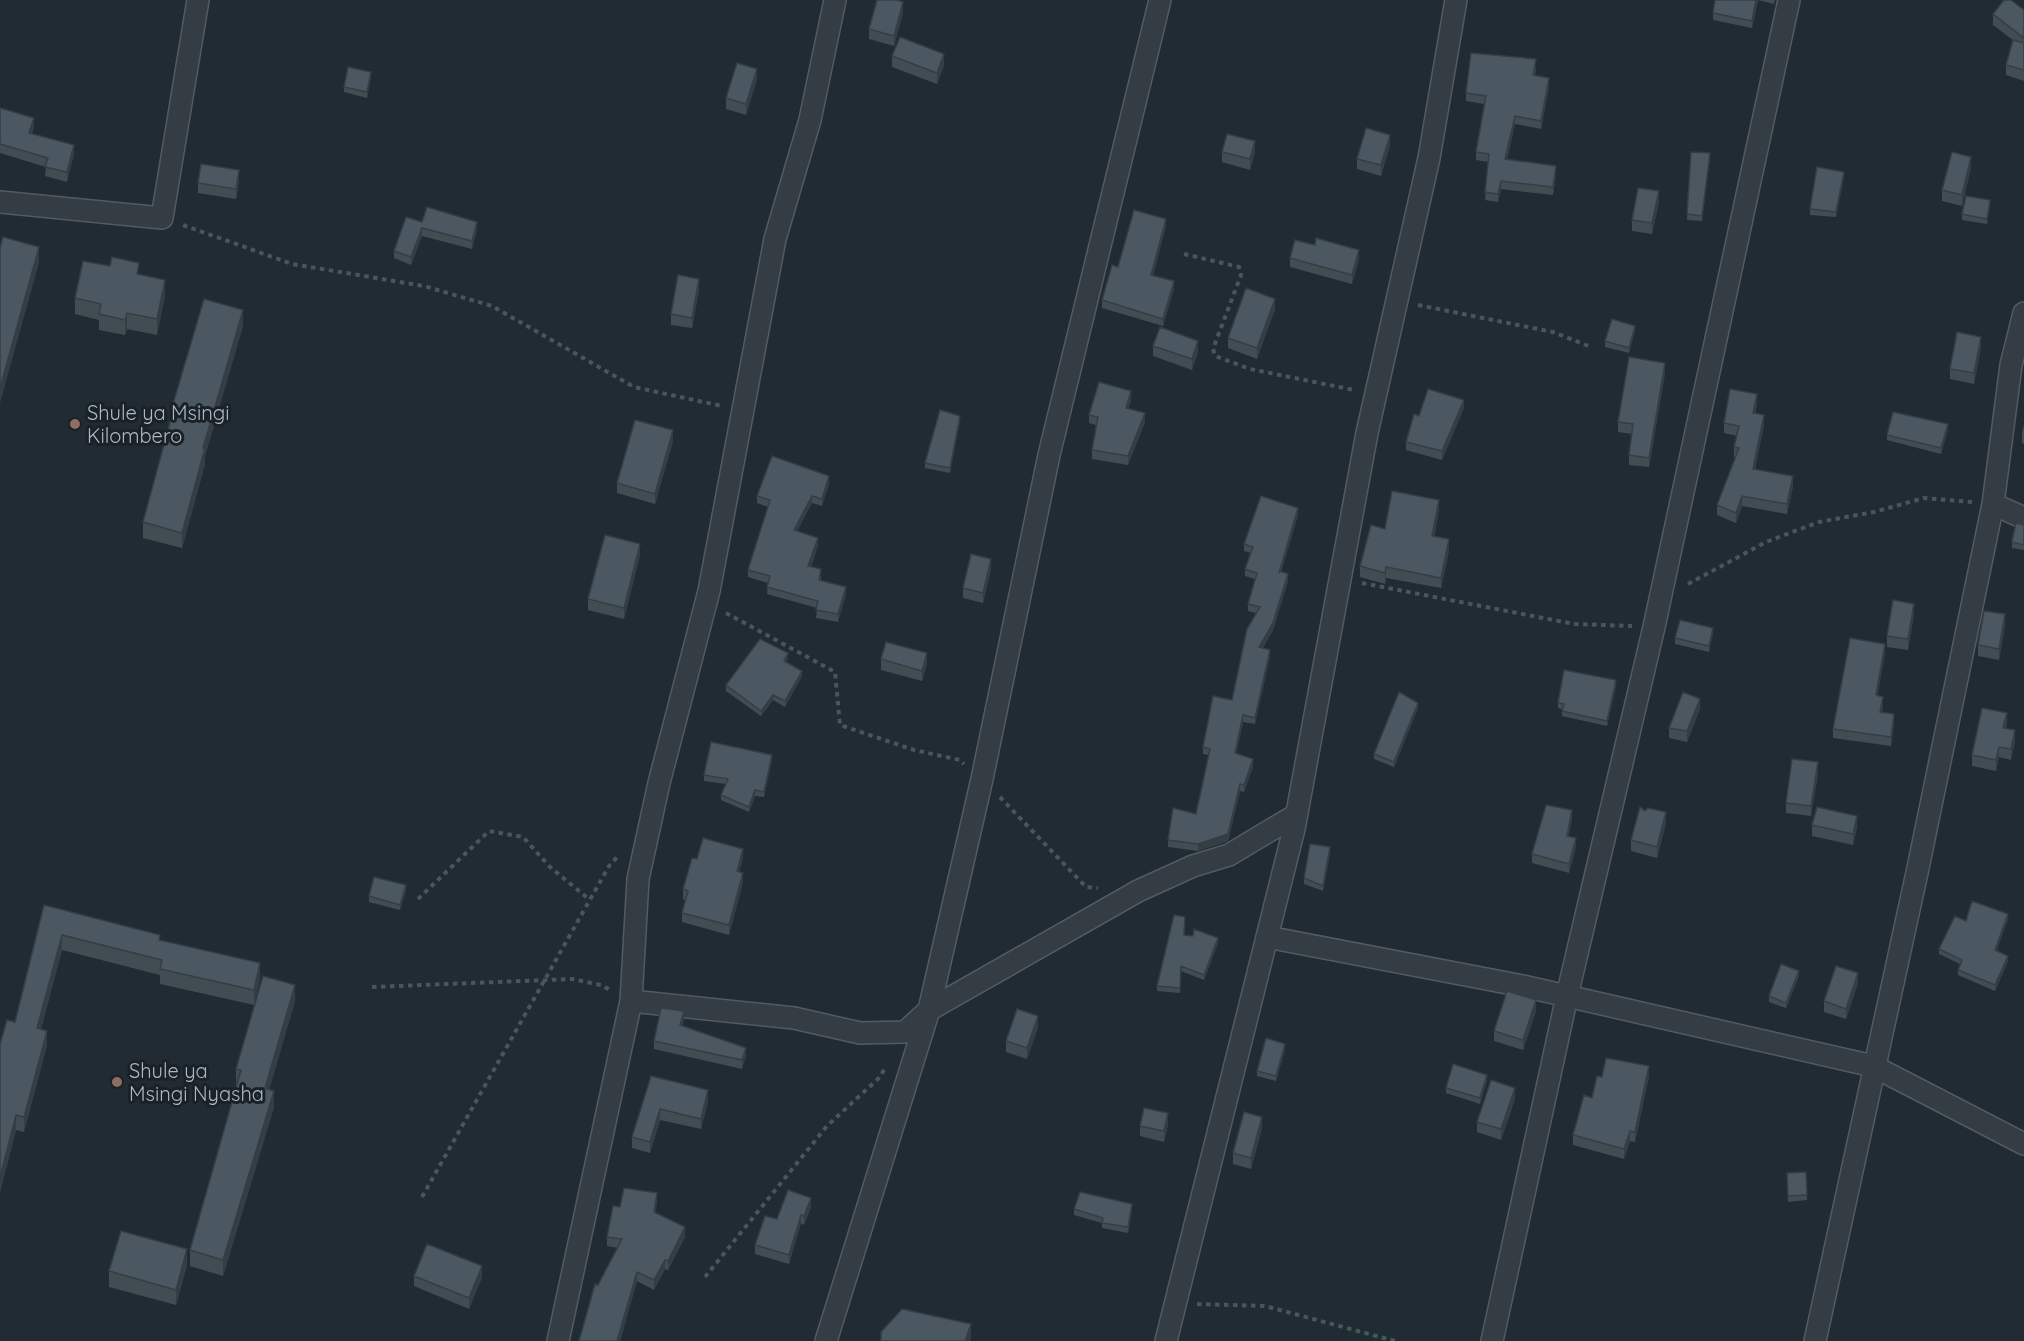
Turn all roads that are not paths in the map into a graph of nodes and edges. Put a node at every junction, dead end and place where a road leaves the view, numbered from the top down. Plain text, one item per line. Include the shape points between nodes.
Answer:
1 (198, 0) edge
2 (836, 0) edge
3 (1160, 0) edge
4 (1456, 0) edge
5 (1789, 0) edge
6 (0, 202) edge
7 (2024, 313) edge
8 (1993, 504) junction
9 (2024, 518) edge
10 (1296, 815) junction
11 (1267, 937) junction
12 (1567, 996) junction
13 (632, 1001) junction
14 (929, 1010) junction
15 (1873, 1066) junction
16 (2024, 1144) edge
17 (558, 1341) edge
18 (826, 1341) edge
19 (1166, 1341) edge
20 (1492, 1341) edge
21 (1815, 1341) edge

1 - 6 street via 162,218
2 - 13 street via 810,120 775,239 709,591 638,879
3 - 14 street via 1049,455
4 - 10 street via 1429,158 1375,395
5 - 12 street via 1654,627
7 - 8 street via 2011,365
8 - 9 street
8 - 15 street
10 - 11 street
10 - 14 street via 1228,855 1138,891
11 - 12 street
11 - 19 street
12 - 15 street
12 - 20 street
13 - 14 street via 794,1018 860,1033 905,1032
13 - 17 street
14 - 18 street
15 - 16 street
15 - 21 street

